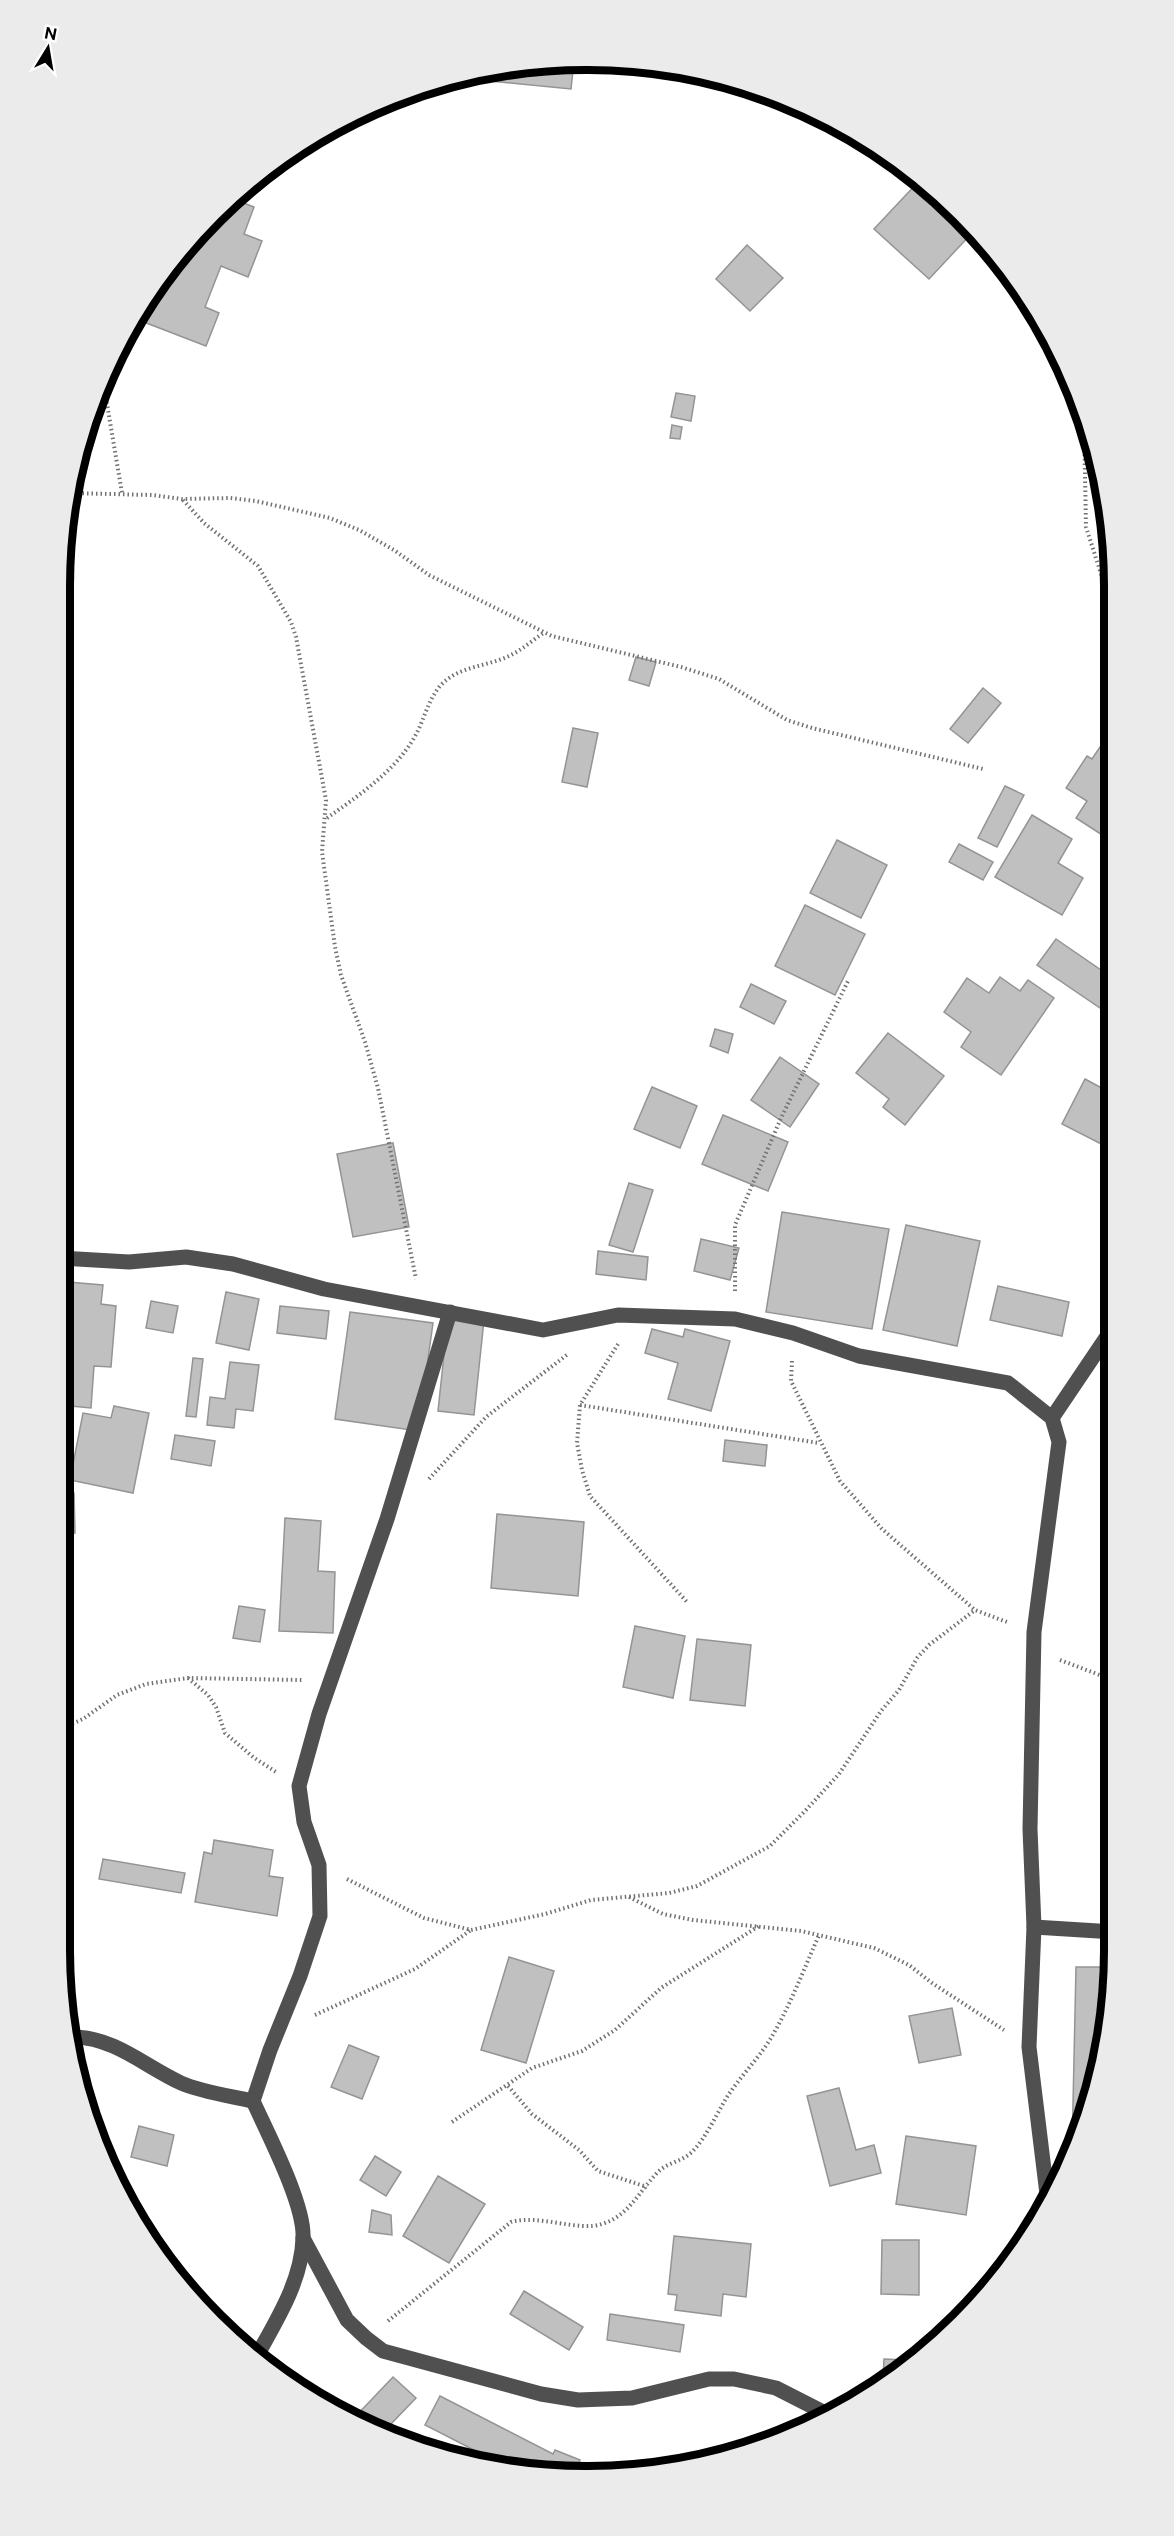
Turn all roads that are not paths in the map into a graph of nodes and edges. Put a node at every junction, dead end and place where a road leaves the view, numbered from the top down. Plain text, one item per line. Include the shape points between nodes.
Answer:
1 (70, 1259) edge
2 (450, 1312) junction
3 (1104, 1341) edge
4 (1052, 1418) junction
5 (1034, 1927) junction
6 (1104, 1931) edge
7 (78, 2037) edge
8 (253, 2101) junction
9 (1046, 2185) edge
10 (303, 2238) junction
11 (261, 2349) edge
12 (819, 2410) edge

1 - 2 street via 129,1262 186,1257 233,1264 324,1289
2 - 4 street via 543,1330 618,1315 735,1319 859,1356 1008,1383
2 - 8 street via 299,1786 304,1822 319,1865 320,1916
3 - 4 street
4 - 5 street via 1059,1443 1035,1640 1030,1829
5 - 6 street
5 - 9 street via 1029,2047
7 - 8 street via 98,2040 130,2054 182,2084
8 - 10 street via 300,2212
10 - 11 street via 291,2289
10 - 12 street via 347,2320 384,2351 541,2394 578,2400 632,2398 709,2379 735,2379 776,2388

